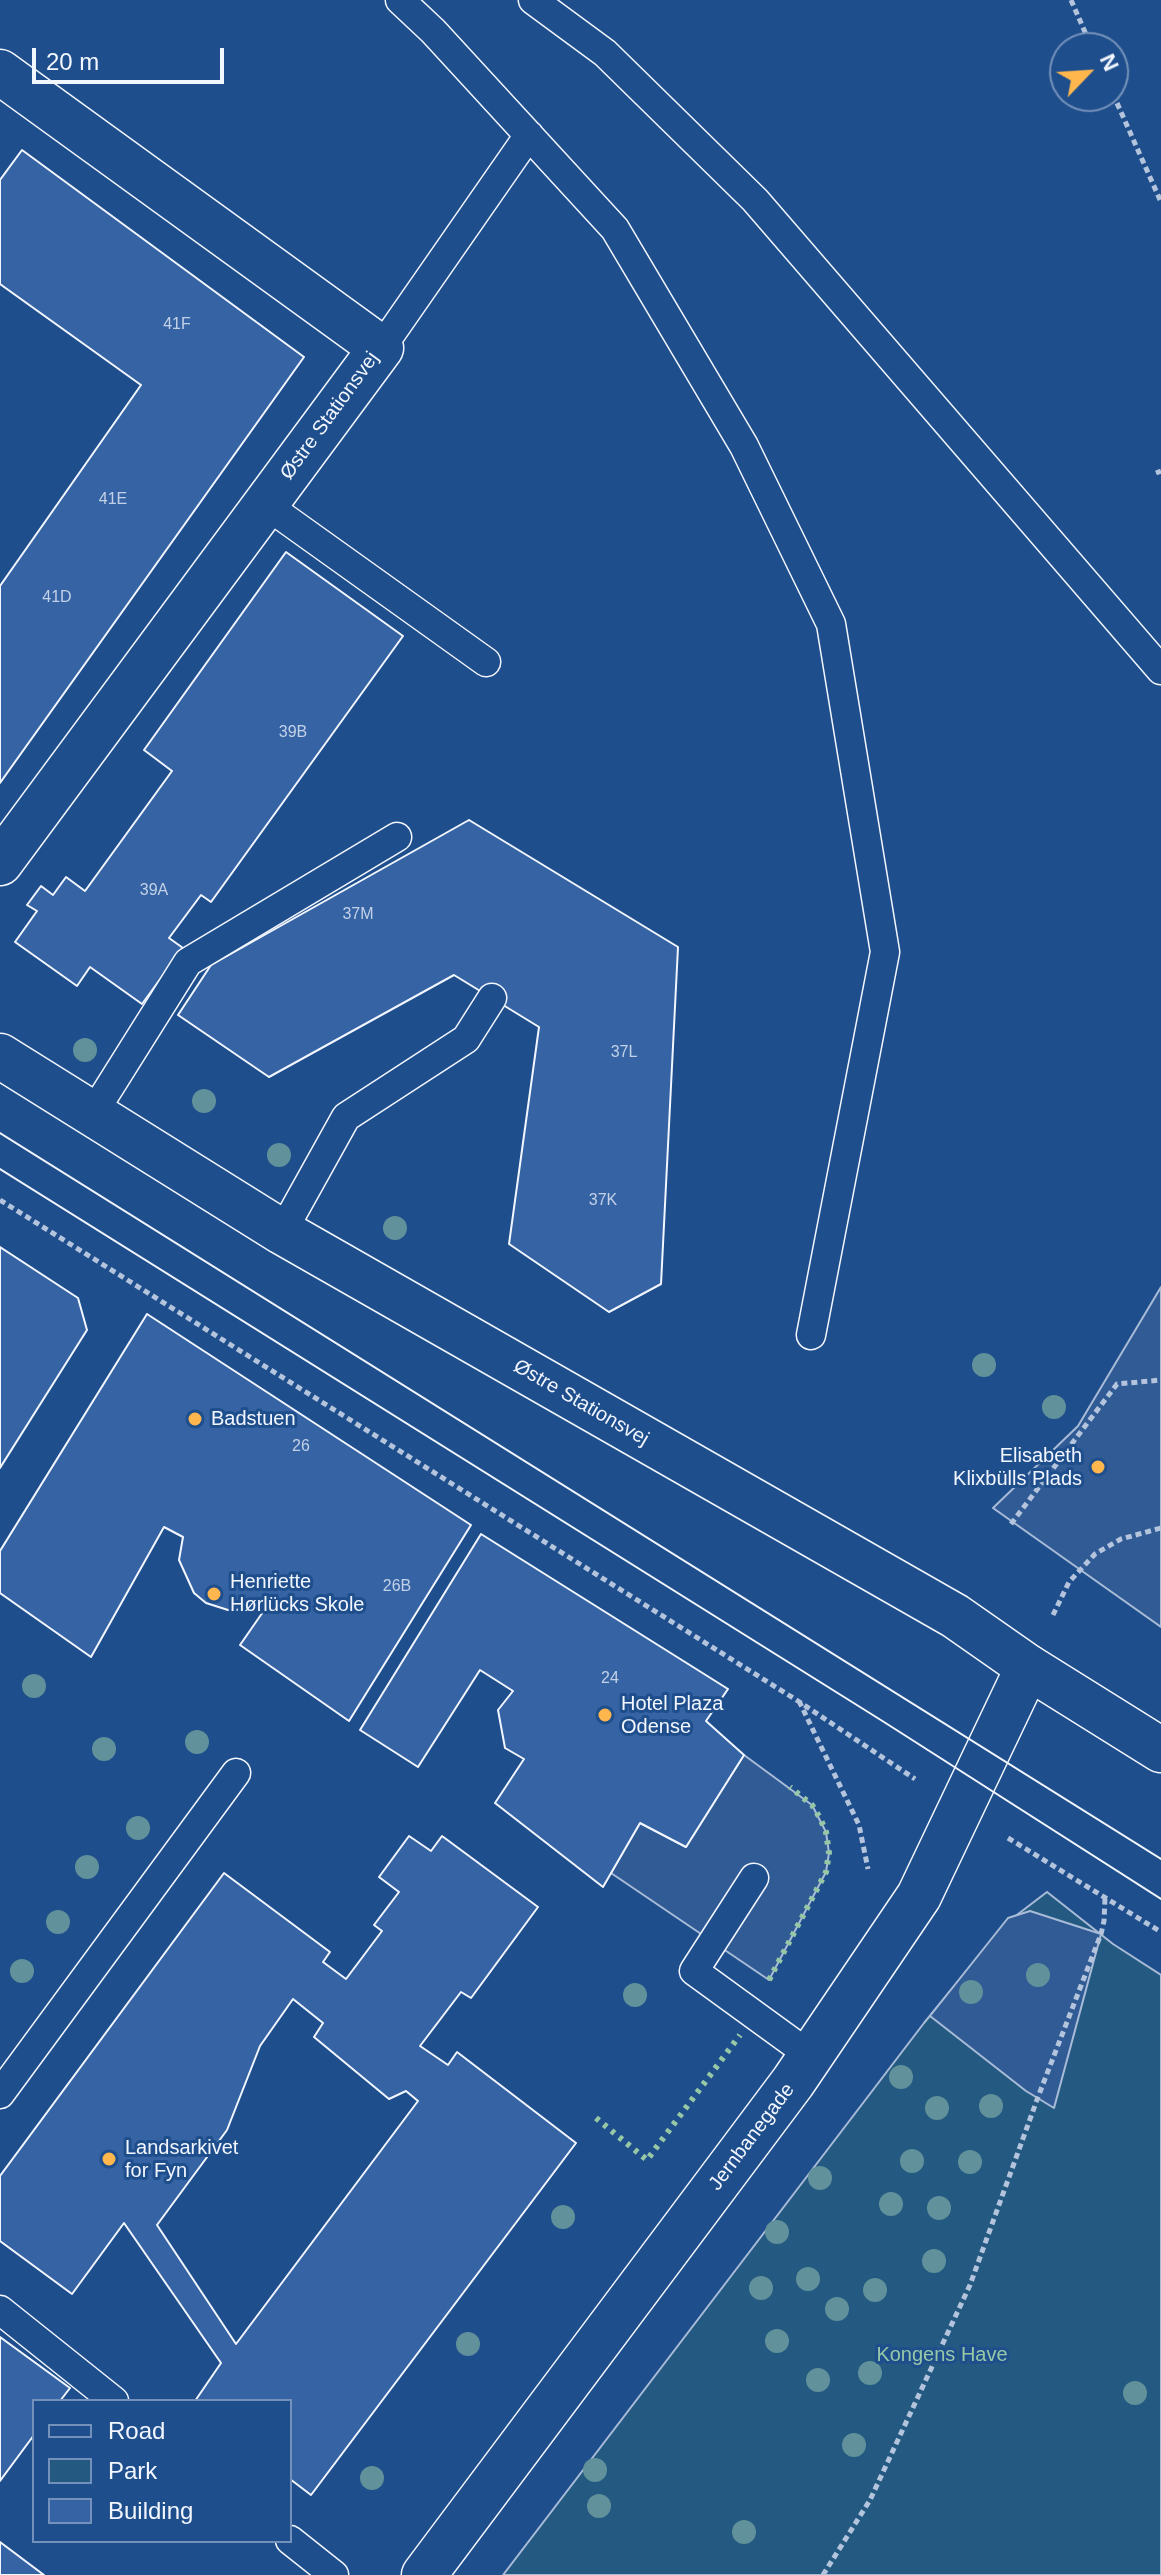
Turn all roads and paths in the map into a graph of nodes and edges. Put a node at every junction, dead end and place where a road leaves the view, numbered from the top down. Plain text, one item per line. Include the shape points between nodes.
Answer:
1 (400, 0) edge
2 (533, 0) edge
3 (1071, 0) edge
4 (1085, 32) edge
5 (1, 74) edge
6 (1121, 112) edge
7 (529, 135) junction
8 (1161, 202) edge
9 (381, 348) junction
10 (265, 504) junction
11 (486, 662) dead end
12 (1161, 670) edge
13 (397, 837) dead end
14 (0, 863) edge
15 (492, 998) dead end
16 (0, 1056) edge
17 (92, 1115) junction
18 (0, 1200) edge
19 (282, 1232) junction
20 (811, 1335) dead end
21 (1161, 1380) edge
22 (1011, 1524) dead end
23 (1161, 1528) edge
24 (1028, 1667) junction
25 (798, 1701) junction
26 (1161, 1750) edge
27 (236, 1773) dead end
28 (962, 1810) junction
29 (754, 1878) dead end
30 (1105, 1897) junction
31 (1161, 1932) edge
32 (885, 1945) junction
33 (811, 2056) junction
34 (0, 2094) edge
35 (0, 2310) edge
36 (111, 2399) edge
37 (292, 2542) edge
38 (334, 2575) edge
39 (424, 2575) edge
40 (823, 2575) edge

1 - 7 lane
2 - 12 lane via 605,53 755,200
3 - 4 path
5 - 9 street, Østre Stationsvej
6 - 8 path
7 - 9 lane
7 - 20 lane via 615,229 744,446 831,624 885,952
9 - 10 street, Østre Stationsvej
10 - 11 lane
10 - 14 street, Østre Stationsvej
13 - 17 lane via 188,962
15 - 19 lane via 466,1039 346,1117
16 - 17 street, Østre Stationsvej
17 - 19 street, Østre Stationsvej
18 - 25 path
19 - 24 street, Østre Stationsvej via 955,1616
21 - 22 path via 1117,1384
23 - 24 path via 1113,1542 1085,1564 1069,1582
24 - 26 street, Østre Stationsvej
24 - 28 street, Jernbanegade
25 - 28 path
25 - 32 path via 859,1825
27 - 34 lane
28 - 30 path
28 - 32 street, Jernbanegade via 919,1896
29 - 33 lane via 694,1971
30 - 31 path
30 - 40 path via 1101,1934 970,2285 870,2500
32 - 33 street, Jernbanegade
33 - 39 street, Jernbanegade
35 - 36 lane
37 - 38 lane

